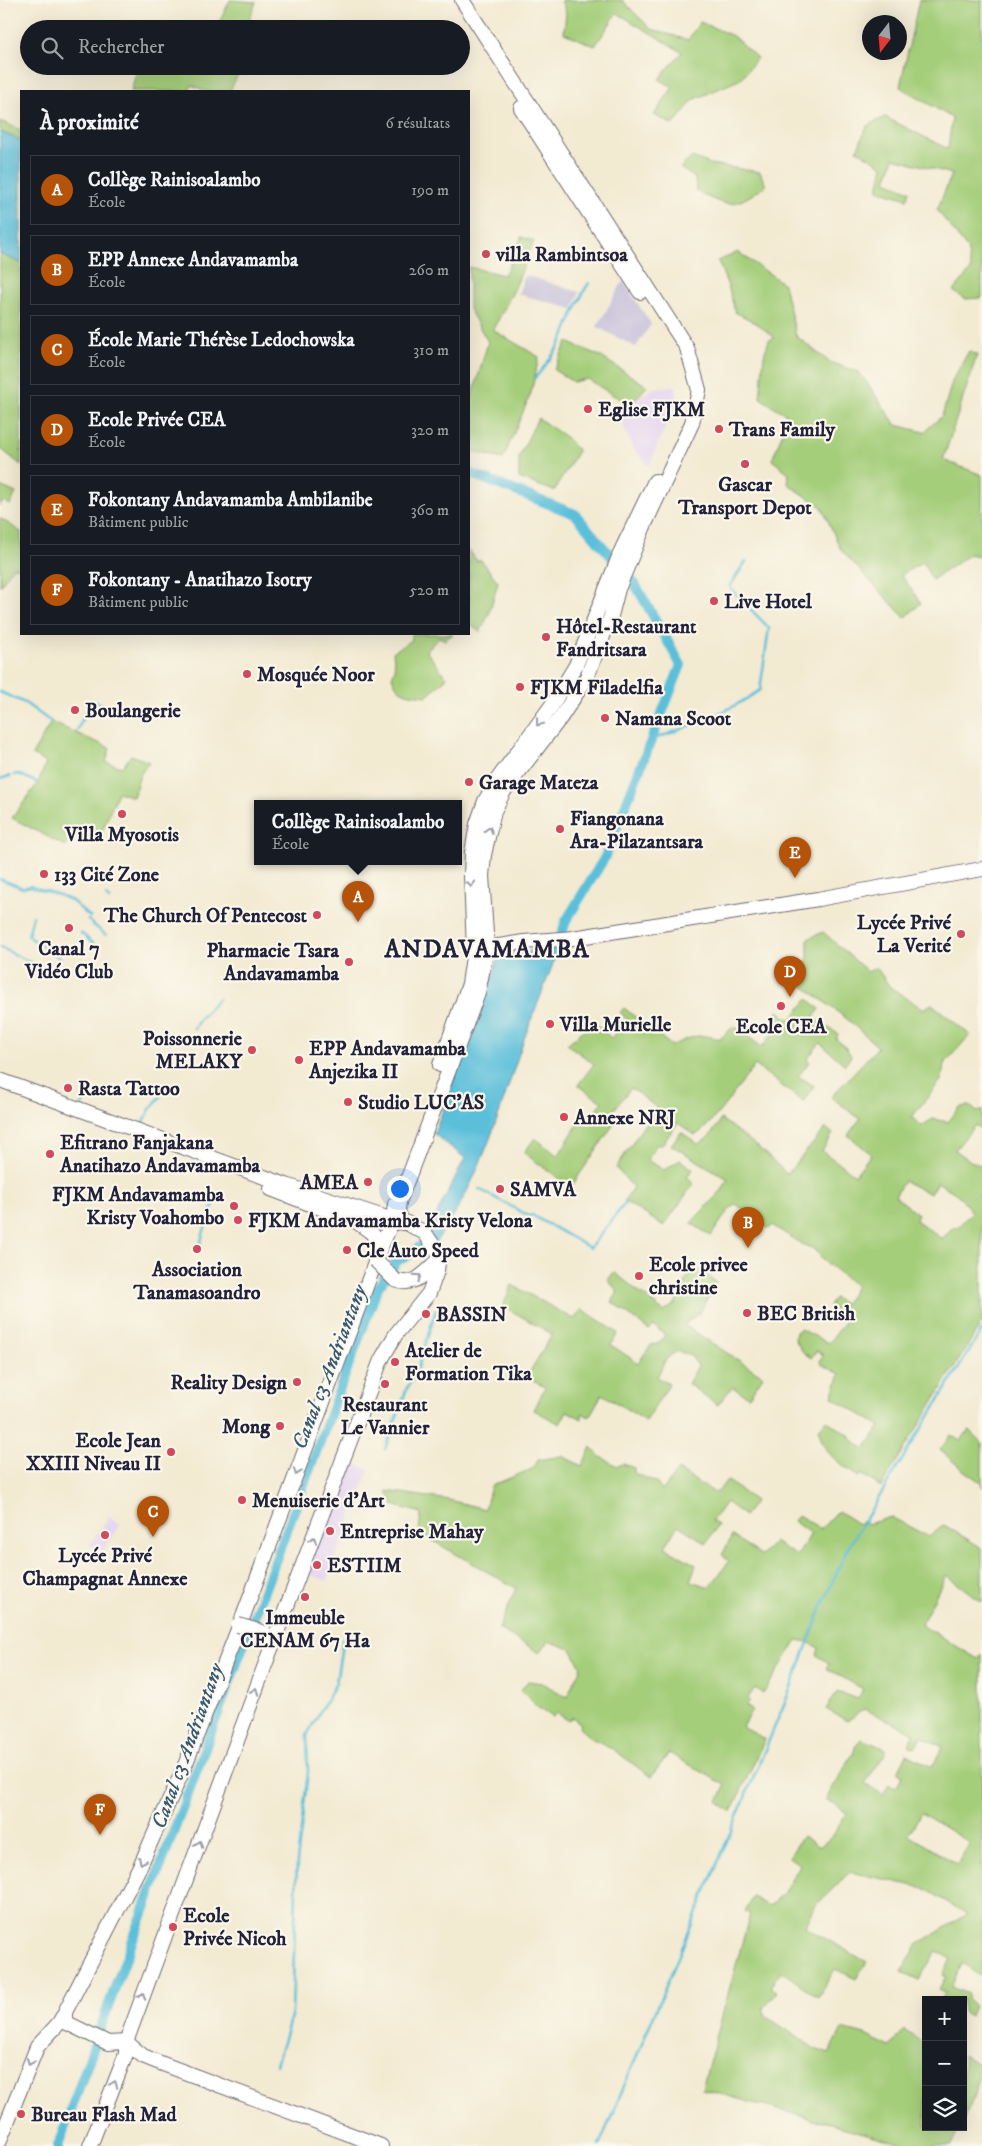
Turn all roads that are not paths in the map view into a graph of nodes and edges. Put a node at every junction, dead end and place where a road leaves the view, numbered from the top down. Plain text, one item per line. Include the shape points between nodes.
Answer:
1 (452, 0) edge
2 (462, 0) edge
3 (465, 20) edge
4 (470, 28) edge
5 (982, 869) edge
6 (481, 949) junction
7 (0, 1080) edge
8 (0, 1090) edge
9 (393, 1220) junction
10 (422, 1231) junction
11 (380, 1246) junction
12 (439, 1258) junction
13 (241, 1620) junction
14 (279, 1627) junction
15 (62, 2018) junction
16 (119, 2047) junction
17 (0, 2140) edge
18 (90, 2146) edge
19 (366, 2146) edge
20 (381, 2146) edge

1 -> 3 main road
6 -> 2 main road via 482,876 494,811 504,791 586,679 644,526 692,423 699,390 687,348
4 -> 6 main road via 615,257 681,351 693,386 684,420 622,549 576,665 552,705 484,801 477,824 471,876
5 - 6 main road via 818,899 560,940
6 - 9 main road via 400,1174
6 - 10 main road via 478,993 399,1202 401,1220
7 - 9 main road via 286,1185
8 - 11 main road via 357,1222 371,1232
9 - 10 main road
9 - 11 main road
10 - 12 main road
11 -> 12 main road, bridge via 375,1260 395,1280 408,1283 416,1281
11 -> 13 main road
14 -> 12 main road via 381,1360 396,1334 429,1293
13 - 14 main road, bridge via 265,1633
13 -> 15 main road via 184,1768 140,1866
16 -> 14 main road
15 - 16 main road via 88,2035
15 -> 17 main road via 37,2047
18 -> 16 main road
16 - 19 main road
16 - 20 main road

